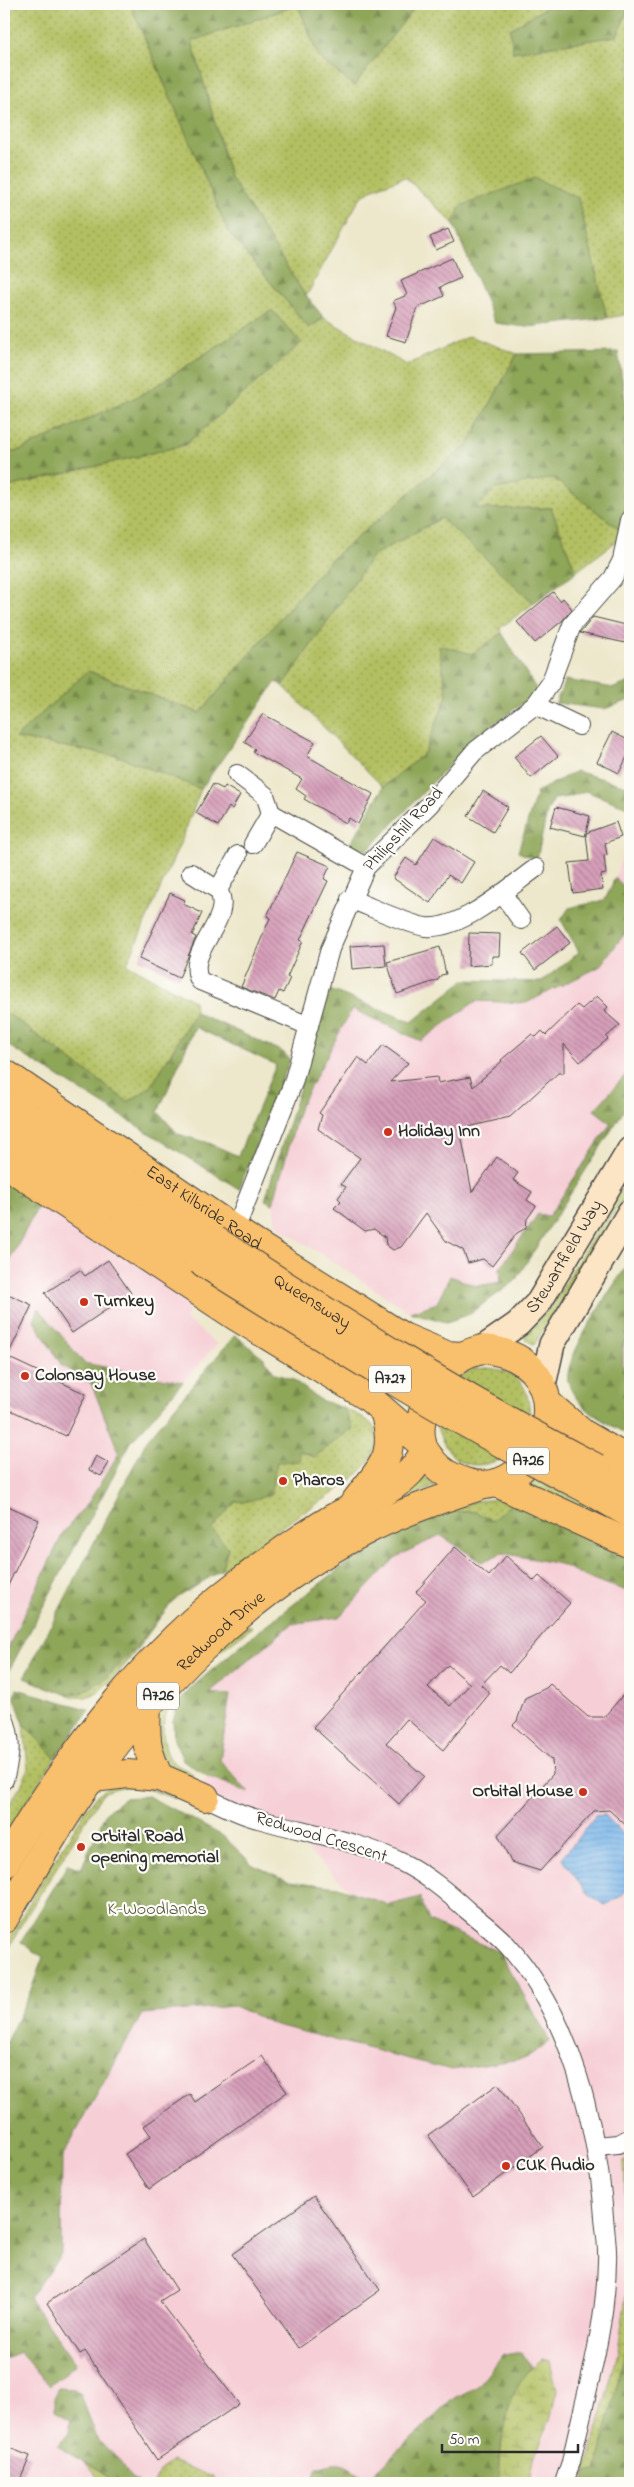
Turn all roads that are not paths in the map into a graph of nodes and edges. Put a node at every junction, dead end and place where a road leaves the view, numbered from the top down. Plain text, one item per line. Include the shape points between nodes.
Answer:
1 (630, 520) edge
2 (535, 705) junction
3 (579, 726) dead end
4 (237, 774) dead end
5 (271, 813) junction
6 (253, 844) dead end
7 (238, 856) dead end
8 (366, 867) junction
9 (536, 868) dead end
10 (191, 873) dead end
11 (218, 890) junction
12 (502, 893) junction
13 (350, 899) junction
14 (520, 920) dead end
15 (309, 1026) junction
16 (4, 1073) edge
17 (4, 1100) edge
18 (4, 1132) edge
19 (630, 1150) edge
20 (4, 1163) edge
21 (630, 1212) edge
22 (235, 1228) junction
23 (213, 1301) junction
24 (472, 1353) junction
25 (545, 1394) junction
26 (385, 1414) junction
27 (424, 1448) junction
28 (630, 1461) edge
29 (490, 1484) junction
30 (630, 1486) edge
31 (352, 1506) junction
32 (630, 1514) edge
33 (630, 1544) edge
34 (147, 1707) junction
35 (4, 1718) edge
36 (160, 1777) junction
37 (93, 1778) junction
38 (4, 1780) edge
39 (205, 1797) joint
40 (4, 1864) edge
41 (4, 1919) edge
42 (630, 2138) edge
43 (595, 2146) junction
44 (564, 2483) edge

1 - 2 street, Philipshill Road via 622,560 613,578 572,625 550,684
2 - 3 street
2 - 8 street, Philipshill Road via 474,752 430,804
4 - 5 street via 265,795
5 - 6 street
5 - 8 street
7 - 11 street
8 - 13 street, Philipshill Road
9 - 12 street
10 - 11 street
11 - 15 street via 222,898 221,910 198,962 200,981
12 - 13 street via 476,911 442,927 424,927
12 - 14 street
13 - 15 street, Philipshill Road via 330,949
15 - 22 street, Philipshill Road via 293,1083
16 - 22 main road, East Kilbride Road
17 - 30 main road, Queensway / A727, bridge via 382,1348 489,1411
18 - 32 main road, Queensway / A727, bridge via 358,1361
19 - 24 street, Stewartfield Way via 539,1302 518,1324
20 - 23 main road
21 - 25 street, Stewartfield Way via 552,1344
22 - 23 street, Philipshill Road
22 - 24 main road, East Kilbride Road via 403,1338 446,1355
23 - 26 main road via 368,1397
24 - 25 main road via 511,1354 526,1362
24 - 27 main road via 442,1375 432,1391 422,1419
25 - 28 main road via 582,1433
25 - 29 main road, A726 via 544,1430 533,1454 511,1478
26 - 27 main road
26 - 31 main road, A726 via 390,1433 389,1454
27 - 29 main road, A726 via 436,1466 455,1479
27 - 31 main road, Redwood Drive / A726 via 409,1473 381,1494
29 - 33 main road, A726
29 - 34 main road, Redwood Drive / A726 via 371,1528 316,1561 253,1604 188,1662
31 - 40 main road, Redwood Drive / A726 via 296,1541 178,1633 124,1692 70,1759
34 - 36 main road via 145,1737 149,1757
34 - 37 main road, Redwood Drive / A726
35 - 38 street via 10,1732 10,1758
36 - 37 main road via 128,1774
36 - 39 main road
37 - 41 main road, Redwood Drive / A726 via 73,1805
39 - 43 street, Redwood Crescent via 256,1819 318,1833 402,1862 460,1903 508,1946 538,1988 566,2040
42 - 43 street via 618,2144
43 - 44 street, Redwood Crescent via 607,2261 601,2326

